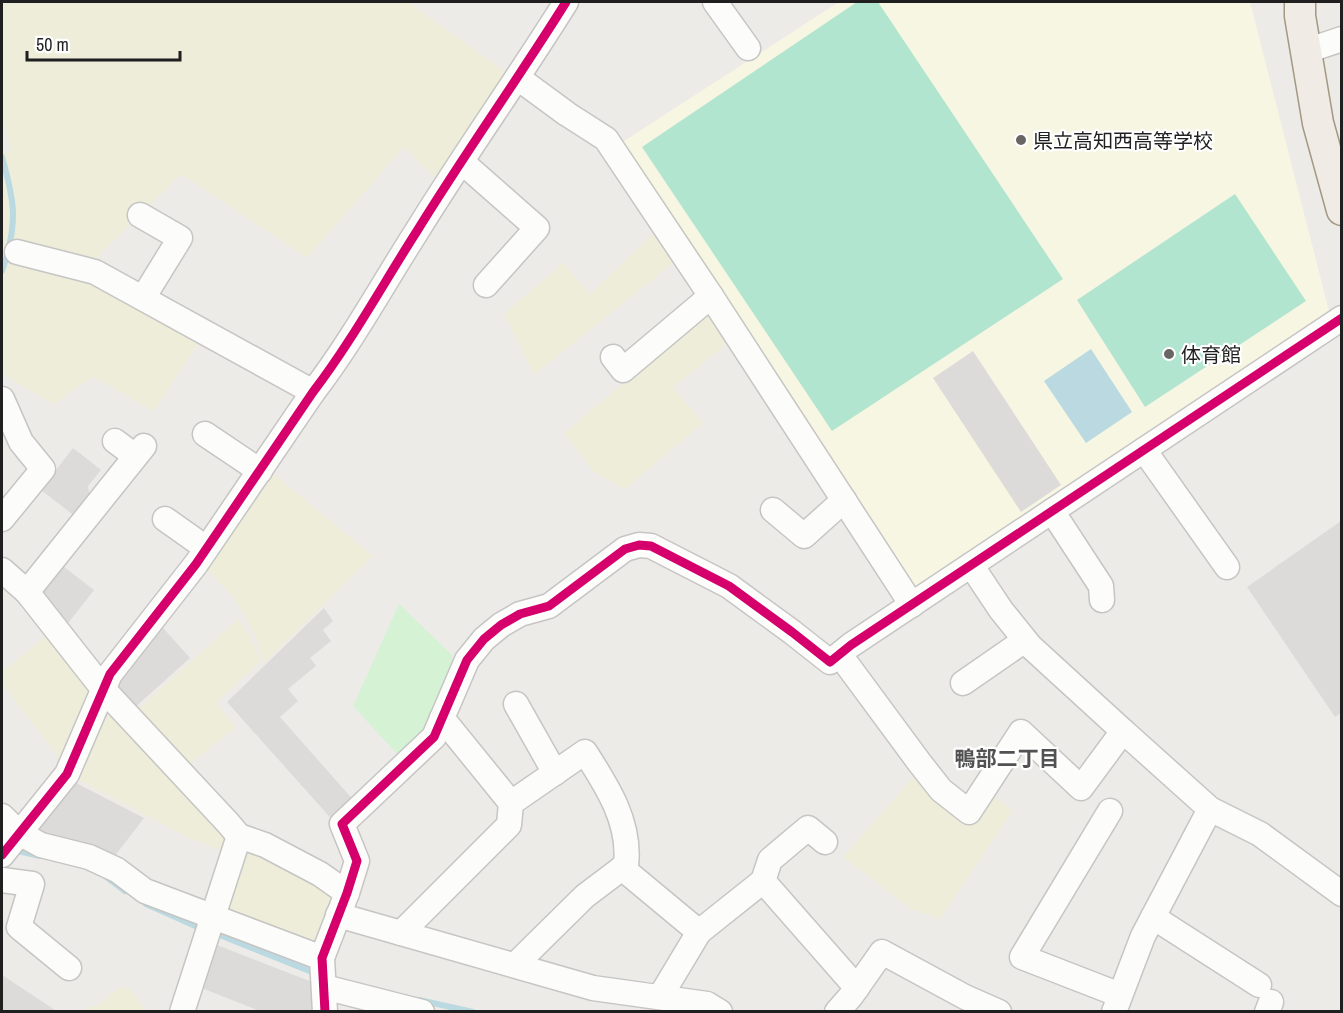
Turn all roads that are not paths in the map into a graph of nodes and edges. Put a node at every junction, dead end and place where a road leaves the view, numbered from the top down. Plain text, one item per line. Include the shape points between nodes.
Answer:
1 (566, 2) edge
2 (715, 2) edge
3 (1300, 2) edge
4 (1341, 39) edge
5 (748, 48) dead end
6 (1306, 51) junction
7 (518, 78) junction
8 (462, 162) junction
9 (1341, 210) edge
10 (140, 215) dead end
11 (17, 252) dead end
12 (486, 285) dead end
13 (711, 296) junction
14 (143, 298) junction
15 (1341, 318) edge
16 (613, 357) dead end
17 (313, 392) junction
18 (2, 399) edge
19 (205, 434) dead end
20 (115, 441) dead end
21 (1144, 450) junction
22 (260, 471) junction
23 (844, 500) junction
24 (773, 510) dead end
25 (1052, 511) junction
26 (2, 519) edge
27 (165, 519) dead end
28 (206, 549) junction
29 (971, 566) junction
30 (1227, 567) dead end
31 (2, 570) edge
32 (27, 592) junction
33 (1102, 600) dead end
34 (912, 604) junction
35 (1025, 640) junction
36 (840, 655) junction
37 (963, 683) dead end
38 (104, 690) junction
39 (516, 704) dead end
40 (442, 718) junction
41 (1123, 731) junction
42 (555, 773) junction
43 (511, 803) junction
44 (1210, 809) junction
45 (1110, 811) dead end
46 (2, 816) edge
47 (19, 833) junction
48 (239, 837) junction
49 (825, 842) dead end
50 (2, 855) edge
51 (622, 868) junction
52 (2, 880) edge
53 (763, 881) junction
54 (1341, 894) edge
55 (342, 904) junction
56 (213, 916) junction
57 (1153, 916) junction
58 (699, 932) junction
59 (401, 933) junction
60 (322, 958) junction
61 (514, 965) junction
62 (69, 968) dead end
63 (324, 987) junction
64 (857, 988) junction
65 (660, 997) junction
66 (1266, 1000) edge
67 (1117, 1003) edge
68 (182, 1011) edge
69 (325, 1011) edge
70 (422, 1011) edge
71 (720, 1011) edge
72 (837, 1011) edge
73 (999, 1011) edge

1 - 7 street
2 - 5 street
3 - 6 main road
4 - 6 street
6 - 9 main road via 1318,123
7 - 8 street
7 - 13 street via 606,139
8 - 12 street via 537,228
8 - 17 street
10 - 14 street via 180,238
11 - 14 street via 95,272
13 - 16 street via 623,370
13 - 23 street
14 - 17 street
15 - 21 street
17 - 22 street
18 - 26 street via 21,442 43,469
19 - 22 street
20 - 32 street via 139,451
21 - 25 street
21 - 30 street
22 - 28 street
23 - 24 street via 804,536
23 - 34 street
25 - 29 street
25 - 33 street via 1101,586
27 - 28 street
28 - 38 street via 110,674
29 - 34 street
29 - 35 street
31 - 32 street
32 - 38 street
34 - 36 street
35 - 37 street
35 - 41 street
36 - 40 street via 830,662 729,586 651,546 639,545 625,549 549,606 520,614 484,639 467,660
36 - 41 street via 941,790 969,812 1022,732 1082,788
38 - 47 street via 67,774
38 - 48 street
39 - 42 street
40 - 43 street
40 - 55 street via 434,737 342,824 357,861
41 - 44 street
42 - 43 street
42 - 51 street via 585,752 618,809 627,855
43 - 59 street via 509,825
44 - 54 street via 1260,834
44 - 57 street
45 - 67 street via 1022,957
46 - 47 street
47 - 50 street
47 - 56 street via 41,845 89,857 117,870 145,891
48 - 55 street via 265,845 311,869
48 - 56 street
49 - 53 street via 808,828 770,860
51 - 58 street
51 - 61 street via 585,896
52 - 62 street via 32,884 19,927
53 - 58 street
53 - 64 street
55 - 59 street
55 - 60 street
56 - 60 street
56 - 68 street
57 - 66 street
57 - 67 street
58 - 65 street
59 - 61 street
60 - 63 street
61 - 65 street via 593,988
63 - 69 street
63 - 70 street
64 - 72 street
64 - 73 street via 882,952
65 - 71 street via 707,1004

